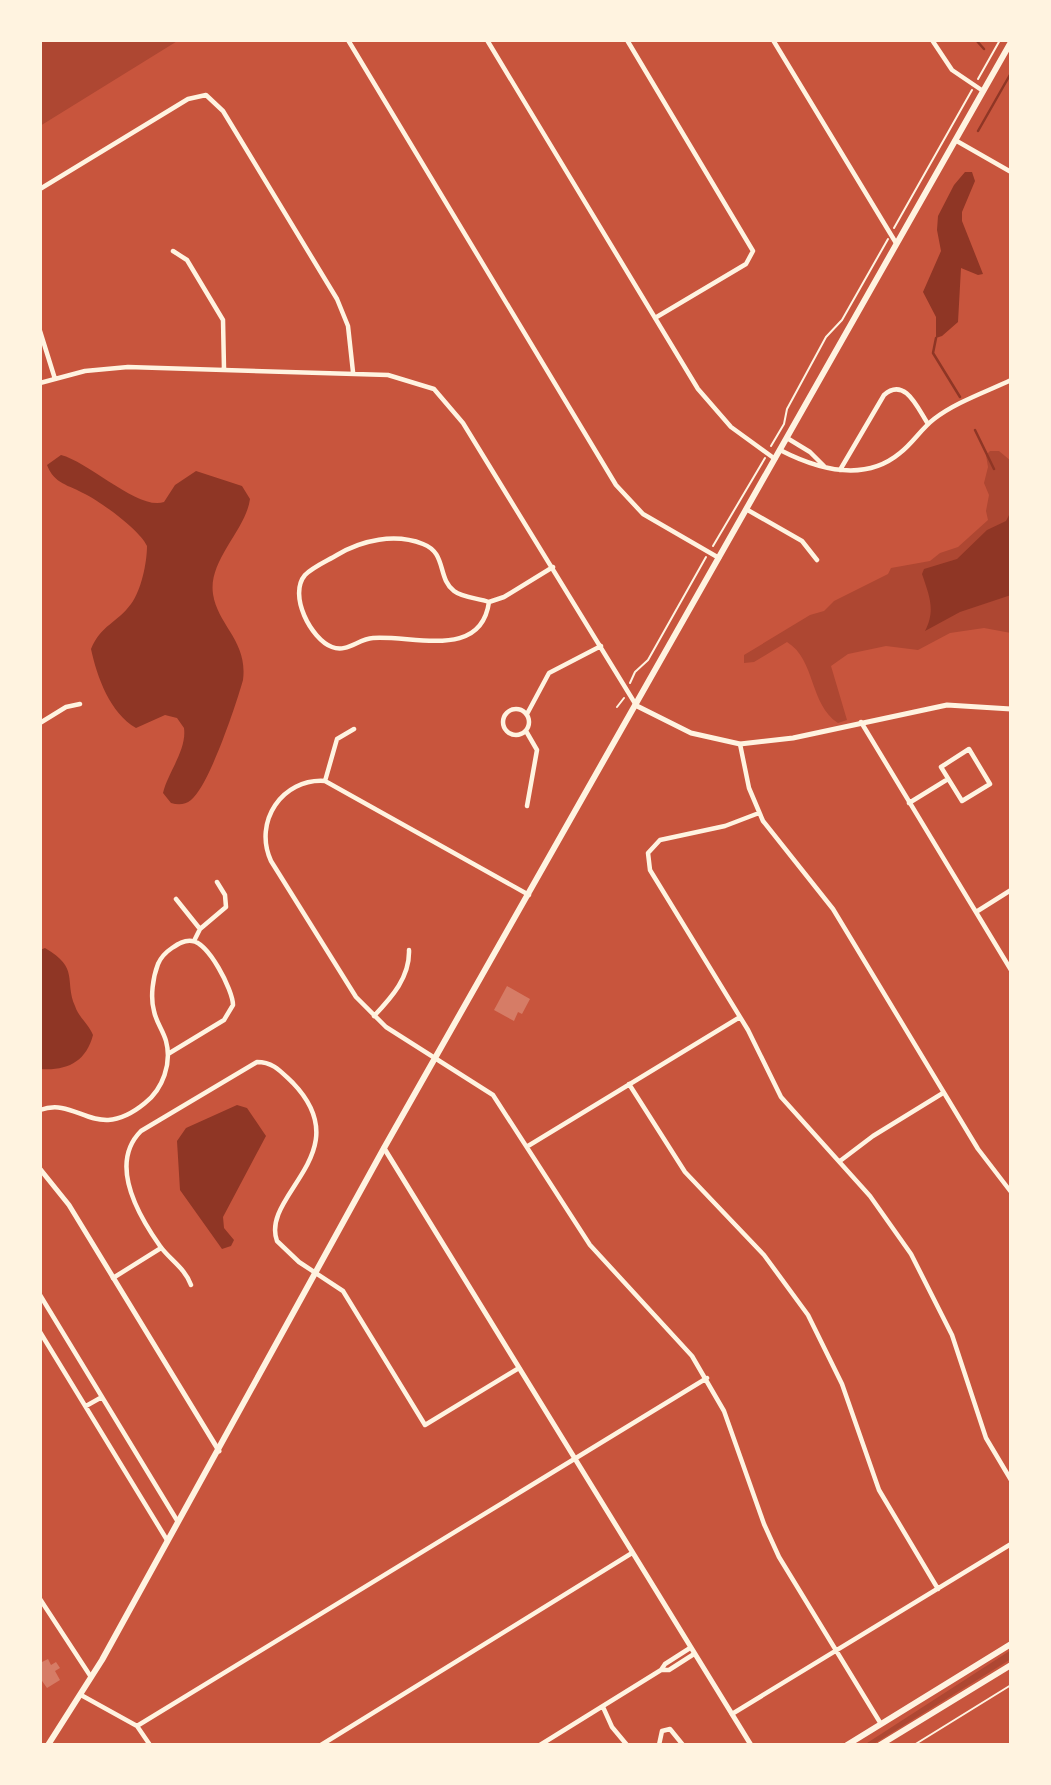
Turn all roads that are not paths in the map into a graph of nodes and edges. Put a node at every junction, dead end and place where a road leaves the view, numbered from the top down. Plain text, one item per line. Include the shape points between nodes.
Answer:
1 (348, 40) edge
2 (486, 40) edge
3 (627, 40) edge
4 (774, 40) edge
5 (932, 40) edge
6 (1011, 42) edge
7 (983, 90) junction
8 (955, 140) junction
9 (1011, 172) edge
10 (40, 189) edge
11 (897, 243) junction
12 (173, 251) dead end
13 (655, 318) junction
14 (40, 331) edge
15 (224, 369) junction
16 (353, 372) junction
17 (55, 379) junction
18 (1011, 380) edge
19 (40, 383) edge
20 (928, 424) junction
21 (786, 438) junction
22 (780, 450) junction
23 (775, 459) junction
24 (825, 467) junction
25 (840, 470) junction
26 (746, 509) junction
27 (719, 558) junction
28 (817, 560) dead end
29 (552, 567) junction
30 (489, 602) junction
31 (601, 646) junction
32 (80, 704) dead end
33 (637, 706) junction
34 (1011, 709) edge
35 (527, 714) junction
36 (861, 722) junction
37 (40, 723) edge
38 (354, 729) dead end
39 (526, 731) junction
40 (740, 744) junction
41 (948, 779) junction
42 (325, 781) junction
43 (909, 803) junction
44 (527, 806) dead end
45 (759, 813) junction
46 (217, 882) dead end
47 (1011, 890) edge
48 (529, 895) junction
49 (176, 899) dead end
50 (976, 912) junction
51 (200, 929) junction
52 (194, 941) junction
53 (409, 950) dead end
54 (1011, 970) edge
55 (374, 1016) junction
56 (740, 1017) junction
57 (168, 1054) junction
58 (436, 1058) junction
59 (629, 1084) junction
60 (943, 1093) junction
61 (40, 1110) edge
62 (528, 1146) junction
63 (384, 1148) junction
64 (840, 1161) junction
65 (40, 1169) edge
66 (1011, 1192) edge
67 (161, 1248) junction
68 (317, 1273) junction
69 (113, 1278) junction
70 (191, 1284) dead end
71 (40, 1295) edge
72 (40, 1332) edge
73 (519, 1368) junction
74 (707, 1378) junction
75 (102, 1397) junction
76 (86, 1406) junction
77 (219, 1451) junction
78 (574, 1458) junction
79 (1011, 1480) edge
80 (178, 1522) junction
81 (168, 1541) junction
82 (1011, 1544) edge
83 (632, 1553) junction
84 (938, 1589) junction
85 (40, 1599) edge
86 (1011, 1644) edge
87 (692, 1651) junction
88 (836, 1651) junction
89 (1011, 1665) edge
90 (92, 1678) junction
91 (82, 1695) junction
92 (603, 1707) junction
93 (732, 1714) junction
94 (881, 1724) junction
95 (137, 1726) junction
96 (48, 1745) edge
97 (150, 1745) edge
98 (321, 1745) edge
99 (540, 1745) edge
100 (627, 1745) edge
101 (659, 1745) edge
102 (683, 1745) edge
103 (751, 1745) edge
104 (847, 1745) edge
105 (880, 1745) edge

1 - 27 street via 616,485 643,514
2 - 13 street
3 - 13 street via 753,251 746,264
4 - 11 street
5 - 7 street via 952,70
6 - 7 main road
7 - 8 main road
8 - 9 street
8 - 11 main road
10 - 16 street via 188,99 206,95 223,111 337,299 348,326
11 - 21 main road
12 - 15 street via 187,260 223,320
13 - 23 street via 709,405 730,427
14 - 17 street
15 - 16 street
15 - 17 street via 128,367
16 - 29 street via 403,377 440,393 464,423
17 - 19 street
18 - 20 street
20 - 25 street via 903,451 882,464 859,471
20 - 25 street via 908,393 890,389
21 - 22 main road
21 - 24 street
22 - 23 main road
22 - 24 street via 810,466
23 - 26 main road
24 - 25 street
26 - 27 main road
26 - 28 street via 802,541
27 - 33 main road
29 - 30 street
29 - 31 street
30 - 30 street via 482,626 465,638 372,638 338,649 315,634 299,594 301,582 311,570 358,543 377,540 419,542 429,547 440,558 451,589
31 - 33 street
31 - 35 street via 549,673
32 - 37 street
33 - 40 street via 691,733
33 - 48 main road
34 - 36 street via 947,705
35 - 39 street
35 - 39 street via 514,709 504,721 511,734
36 - 40 street via 793,738
36 - 43 street
38 - 42 street via 337,739
39 - 44 street via 537,750
40 - 45 street via 745,776
41 - 41 street via 962,801 990,784 969,749 941,767
41 - 43 street
42 - 48 street
42 - 55 street via 301,782 285,793 267,825 267,848 341,975
43 - 50 street
45 - 56 street via 725,826 660,840 648,859 650,870
45 - 60 street via 833,909
46 - 51 street via 226,907
47 - 50 street
48 - 58 main road
49 - 51 street
50 - 54 street
51 - 52 street
52 - 57 street via 168,951 155,973 153,1007
52 - 57 street via 205,947 230,988 233,1005 224,1020
53 - 55 street via 410,965 394,995
55 - 58 street
56 - 59 street
56 - 64 street via 780,1097
57 - 61 street via 157,1091 124,1116 100,1121 61,1108
58 - 62 street via 493,1095
58 - 63 main road
59 - 62 street
59 - 84 street via 685,1172 764,1255 808,1315 842,1384 879,1490
60 - 64 street
60 - 66 street
62 - 74 street via 590,1245 677,1336
63 - 68 main road
63 - 73 street
64 - 79 street via 886,1218 929,1287 958,1351 986,1438
65 - 69 street
67 - 68 street via 129,1186 126,1167 132,1140 236,1073 267,1062 298,1088 316,1128 315,1147 273,1230 280,1246
67 - 69 street
67 - 70 street
68 - 73 street via 349,1299 425,1425
68 - 77 main road
69 - 77 street
71 - 75 street
72 - 76 street
73 - 78 street
74 - 78 street
74 - 88 street via 734,1434 771,1541
75 - 76 street
75 - 80 street
76 - 81 street
77 - 80 main road
78 - 83 street
78 - 95 street
80 - 81 main road
81 - 90 main road
82 - 84 street
83 - 87 street
83 - 98 street
84 - 88 street
85 - 90 street
86 - 94 main road
87 - 92 street via 669,1670 661,1670
87 - 93 street
88 - 93 street
88 - 94 street
89 - 105 main road
90 - 91 main road
91 - 95 street
91 - 96 main road
92 - 99 street
92 - 100 street
93 - 103 street
94 - 104 main road
95 - 97 street
101 - 102 street via 662,1731 670,1729

